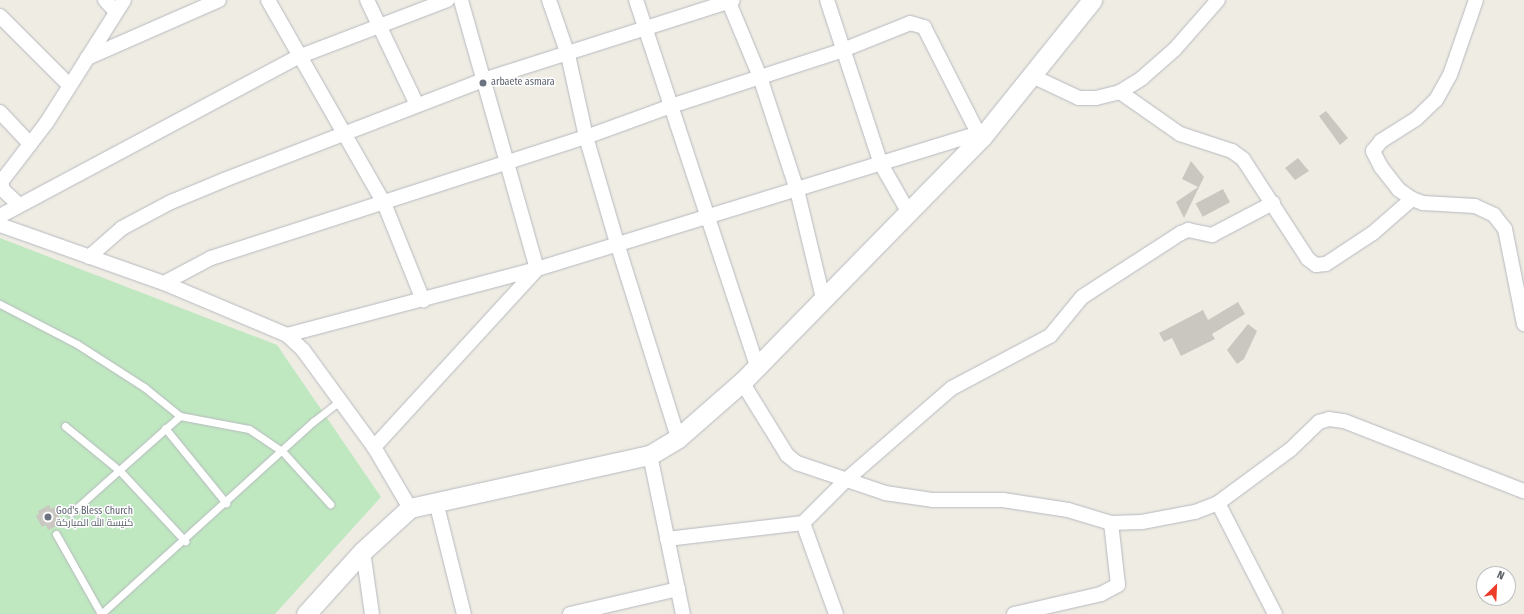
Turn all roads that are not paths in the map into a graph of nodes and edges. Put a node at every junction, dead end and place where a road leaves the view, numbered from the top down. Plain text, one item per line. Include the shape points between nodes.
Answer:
1 (105, 0) edge
2 (124, 0) edge
3 (219, 0) edge
4 (268, 0) edge
5 (367, 0) edge
6 (447, 0) edge
7 (461, 0) edge
8 (549, 0) edge
9 (636, 0) edge
10 (730, 0) edge
11 (826, 0) edge
12 (1092, 0) edge
13 (1218, 0) edge
14 (1476, 0) edge
15 (116, 12) junction
16 (0, 16) edge
17 (380, 24) junction
18 (645, 28) junction
19 (843, 50) junction
20 (568, 55) junction
21 (298, 57) junction
22 (87, 58) junction
23 (1032, 76) junction
24 (760, 77) junction
25 (483, 80) junction
26 (69, 85) junction
27 (1120, 92) junction
28 (417, 105) junction
29 (671, 106) junction
30 (0, 112) edge
31 (347, 134) junction
32 (980, 135) junction
33 (586, 137) junction
34 (30, 144) junction
35 (506, 160) junction
36 (881, 164) junction
37 (2, 190) edge
38 (797, 190) junction
39 (1412, 199) junction
40 (384, 203) junction
41 (1273, 203) junction
42 (18, 204) junction
43 (909, 213) junction
44 (708, 215) junction
45 (0, 216) edge
46 (0, 225) edge
47 (617, 243) junction
48 (89, 257) junction
49 (538, 269) junction
50 (164, 283) junction
51 (823, 298) junction
52 (423, 300) junction
53 (0, 304) edge
54 (1524, 324) edge
55 (287, 335) junction
56 (757, 366) junction
57 (742, 382) junction
58 (340, 401) junction
59 (180, 416) junction
60 (65, 426) dead end
61 (166, 428) junction
62 (678, 438) junction
63 (374, 447) junction
64 (282, 451) junction
65 (650, 456) junction
66 (120, 471) junction
67 (846, 480) junction
68 (1524, 491) edge
69 (436, 502) junction
70 (226, 503) junction
71 (1218, 503) junction
72 (330, 504) dead end
73 (410, 508) junction
74 (71, 513) dead end
75 (1110, 522) junction
76 (803, 523) junction
77 (56, 534) dead end
78 (667, 539) junction
79 (185, 541) junction
80 (363, 551) junction
81 (678, 589) junction
82 (101, 614) edge
83 (306, 614) edge
84 (372, 614) edge
85 (464, 614) edge
86 (570, 614) edge
87 (683, 614) edge
88 (836, 614) edge
89 (1014, 614) edge
90 (1275, 614) edge

1 - 15 street
2 - 15 street
3 - 22 street
4 - 21 street
5 - 17 street
6 - 17 street
7 - 25 street
8 - 20 street
9 - 18 street
10 - 18 street
10 - 24 street
11 - 19 street
12 - 23 street
13 - 27 street via 1175,49 1142,78
14 - 39 street via 1450,75 1436,100 1416,119 1381,140 1374,151 1381,167 1399,190
15 - 22 street
16 - 26 street
17 - 21 street
17 - 28 street
18 - 20 street
18 - 29 street
19 - 24 street
19 - 32 street via 910,23 918,23 924,27
19 - 36 street
20 - 25 street
20 - 33 street
21 - 31 street
21 - 42 street
22 - 26 street
23 - 27 street via 1079,98 1096,98
23 - 32 street
24 - 29 street
24 - 38 street
25 - 28 street
25 - 35 street
26 - 34 street
27 - 41 street via 1180,134 1232,151 1243,159
28 - 31 street
29 - 33 street
29 - 44 street
30 - 34 street
31 - 40 street
31 - 48 street via 290,153 171,202 109,237
32 - 36 street
32 - 43 street
33 - 35 street
33 - 47 street
34 - 37 street via 1,182
35 - 40 street
35 - 49 street
36 - 38 street
36 - 43 street
37 - 42 street
38 - 44 street
38 - 51 street
39 - 41 street via 1373,233 1326,264 1316,265 1308,259
39 - 54 street via 1423,203 1475,206 1494,215 1505,229
40 - 50 street via 211,258
40 - 52 street
41 - 67 street via 1212,235 1188,230 1181,233 1082,297 1050,336 952,388
42 - 45 street
43 - 51 street
44 - 47 street
44 - 56 street
46 - 48 street
47 - 49 street
47 - 62 street
48 - 50 street
49 - 52 street
49 - 63 street
50 - 55 street
51 - 56 street
52 - 55 street
53 - 59 lane via 77,344 144,387
55 - 58 street via 302,350
56 - 57 street
57 - 62 street
57 - 67 street via 787,454 816,471
58 - 63 street
58 - 64 lane
59 - 61 lane
59 - 64 lane via 249,429
60 - 66 lane
61 - 66 lane
61 - 70 lane
62 - 65 street
63 - 73 street
64 - 70 lane
64 - 72 lane
65 - 69 street
65 - 78 street
66 - 74 lane
66 - 79 lane
67 - 75 street via 885,493 933,500 1003,500 1068,510
67 - 76 street
68 - 71 street via 1344,421 1329,419 1319,422 1290,450
69 - 73 street
69 - 85 street
70 - 79 lane
71 - 75 street via 1194,512 1142,522
71 - 90 street
73 - 80 street
75 - 89 street via 1118,585 1101,594
76 - 78 street
76 - 88 street
77 - 82 lane
78 - 81 street
79 - 82 lane
80 - 83 street
80 - 84 street
81 - 86 street
81 - 87 street

